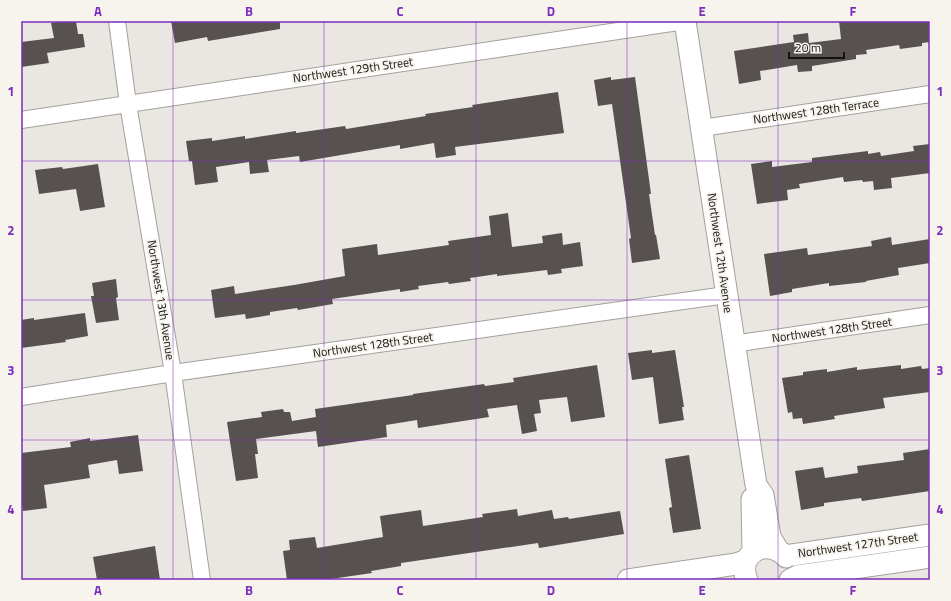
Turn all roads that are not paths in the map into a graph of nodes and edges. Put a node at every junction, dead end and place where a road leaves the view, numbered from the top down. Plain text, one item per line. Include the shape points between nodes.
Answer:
1 (117, 21) edge
2 (685, 21) edge
3 (930, 94) edge
4 (128, 104) junction
5 (21, 120) edge
6 (702, 128) junction
7 (726, 295) junction
8 (930, 315) edge
9 (733, 344) junction
10 (173, 373) junction
11 (21, 397) edge
12 (756, 485) junction
13 (930, 535) edge
14 (782, 553) junction
15 (750, 556) junction
16 (930, 557) edge
17 (202, 580) edge
18 (628, 580) edge
19 (747, 580) edge
20 (789, 580) edge

1 - 4 street, Northwest 13th Avenue
2 - 4 street, Northwest 129th Street
2 - 6 street, Northwest 12th Avenue
3 - 6 street, Northwest 128th Terrace
4 - 5 street, Northwest 129th Street
4 - 10 street, Northwest 13th Avenue
6 - 7 street, Northwest 12th Avenue
7 - 9 street, Northwest 12th Avenue
7 - 10 street, Northwest 128th Street
8 - 9 street, Northwest 128th Street
9 - 12 street, Northwest 12th Avenue
10 - 11 street, Northwest 128th Street
10 - 17 street, Northwest 13th Avenue
12 - 14 street, Northwest 12th Avenue via 763,495 770,537
12 - 15 street, Northwest 12th Avenue via 752,498
13 - 14 street, Northwest 127th Street
14 - 15 street, Northwest 127th Street via 770,547 761,548
14 - 20 street, Northwest 12th Avenue via 789,564
15 - 18 street via 736,564
15 - 19 street, Northwest 12th Avenue via 744,569
16 - 20 street, Northwest 127th Street via 798,576

